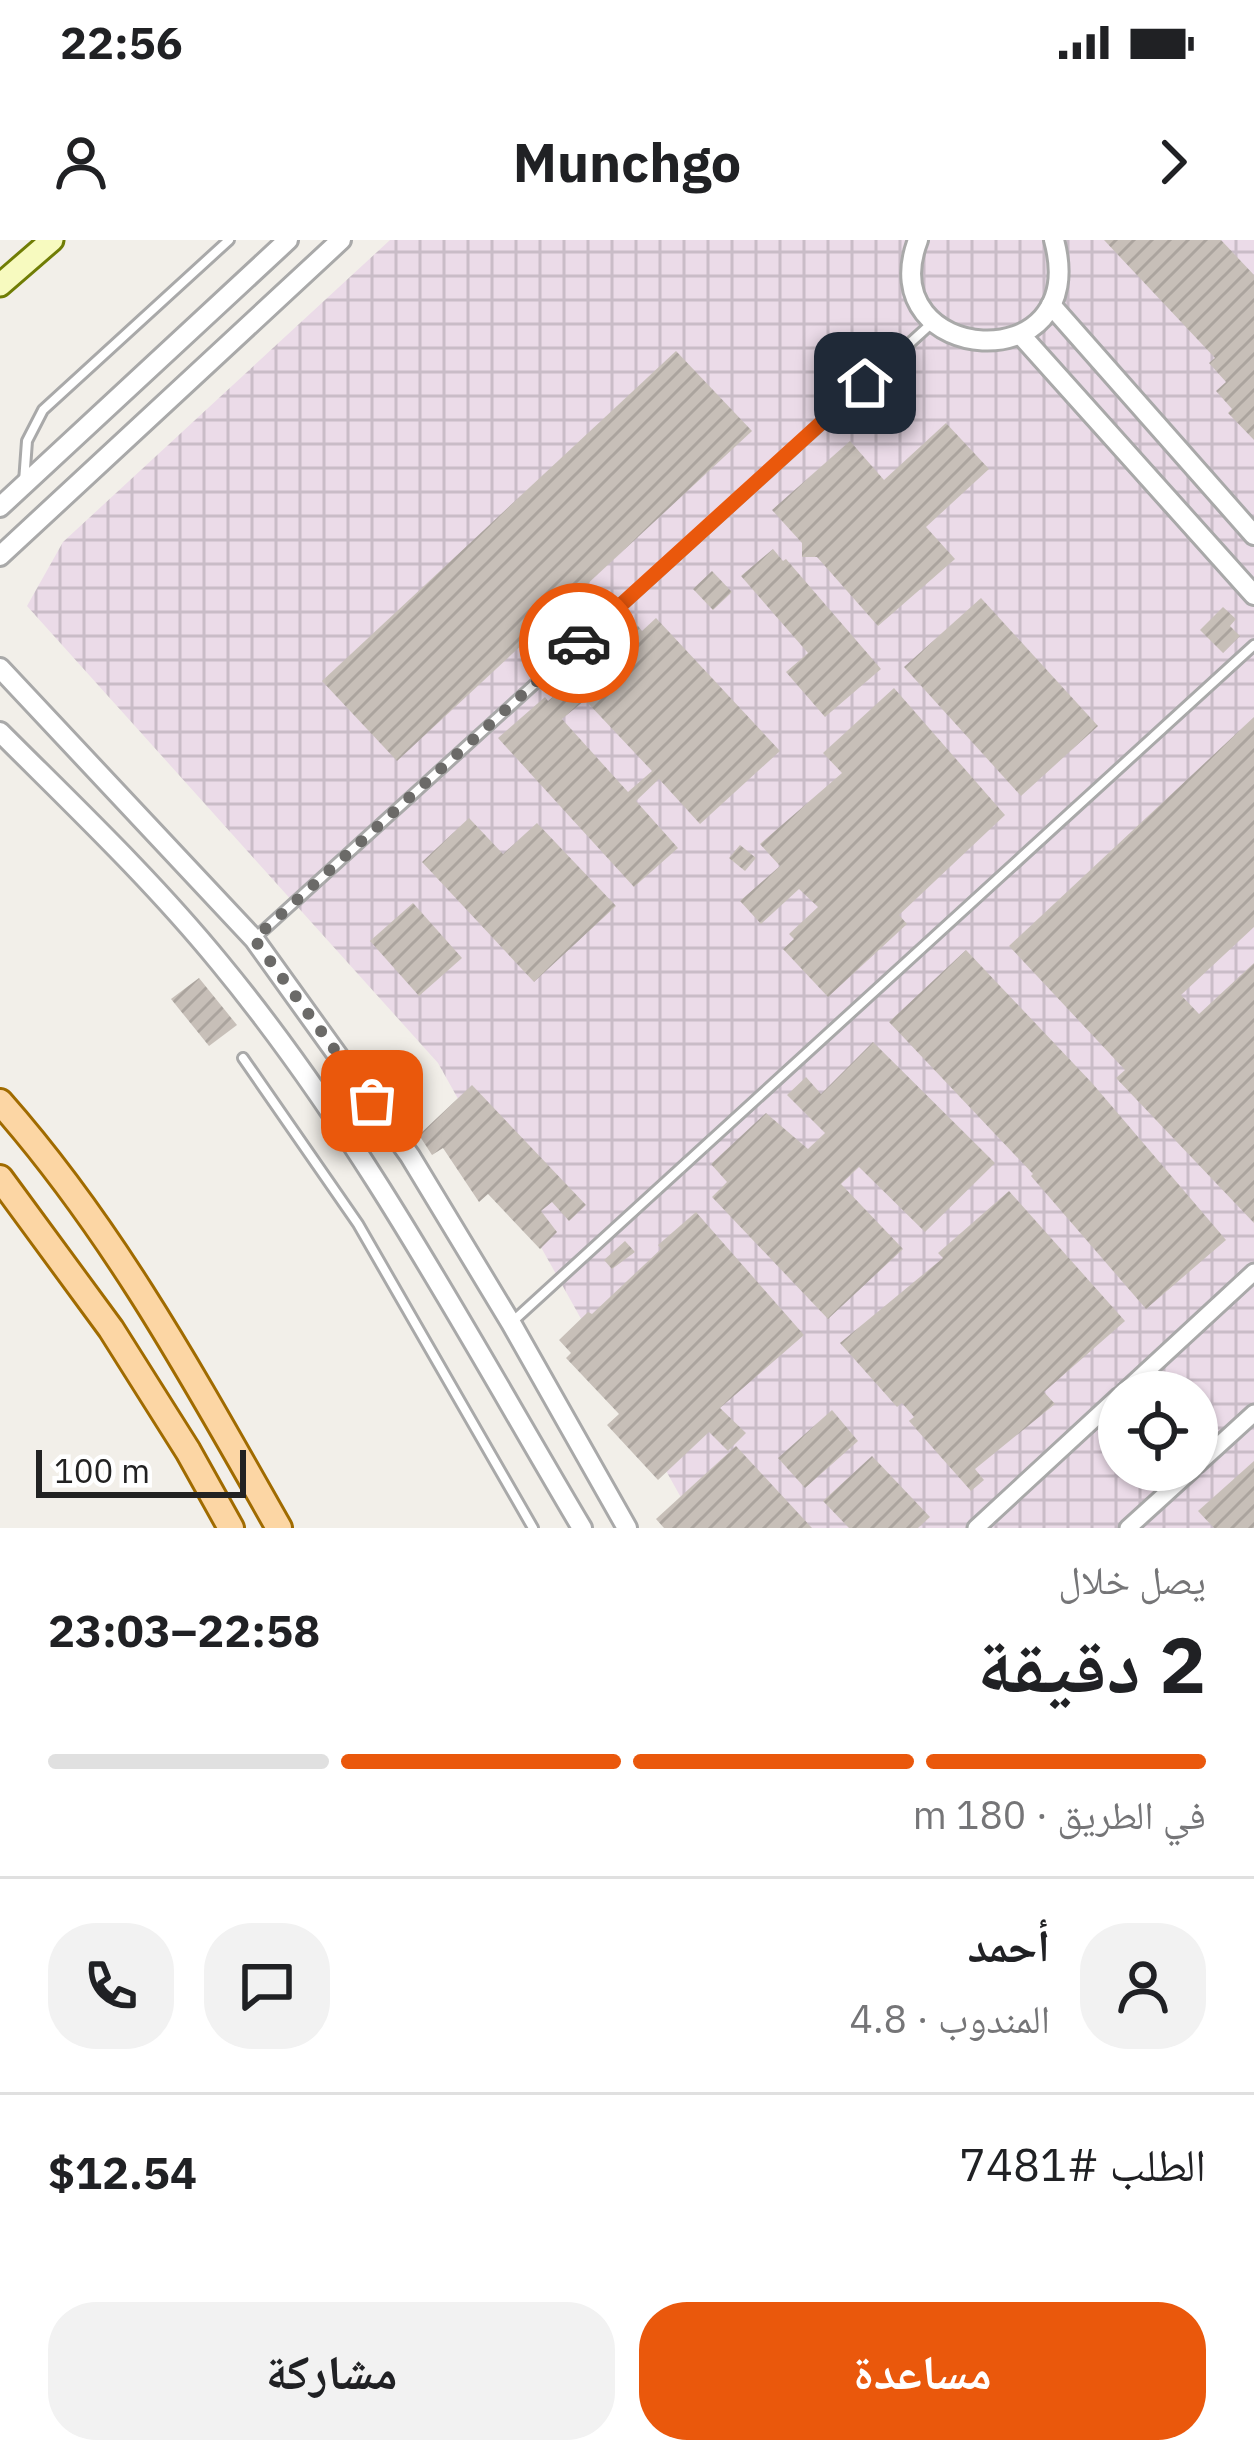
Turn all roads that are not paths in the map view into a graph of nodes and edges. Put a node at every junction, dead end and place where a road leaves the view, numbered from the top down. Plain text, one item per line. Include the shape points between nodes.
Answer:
1 (52, 240) edge
2 (229, 240) edge
3 (288, 240) edge
4 (340, 240) edge
5 (918, 240) edge
6 (1054, 240) edge
7 (0, 285) edge
8 (1051, 304) junction
9 (933, 322) junction
10 (1021, 334) junction
11 (24, 486) junction
12 (0, 507) edge
13 (1254, 535) edge
14 (0, 556) edge
15 (1254, 595) edge
16 (1254, 645) edge
17 (0, 668) edge
18 (0, 732) edge
19 (254, 939) junction
20 (243, 1058) dead end
21 (0, 1102) edge
22 (395, 1134) junction
23 (358, 1151) junction
24 (0, 1178) edge
25 (1254, 1272) edge
26 (511, 1322) junction
27 (1146, 1371) edge
28 (1254, 1414) edge
29 (1098, 1415) edge
30 (1218, 1446) edge
31 (1169, 1491) edge
32 (231, 1528) edge
33 (279, 1528) edge
34 (533, 1528) edge
35 (582, 1528) edge
36 (627, 1528) edge
37 (976, 1528) edge
38 (1128, 1528) edge

1 - 7 main road
2 - 11 lane via 43,410 27,441
3 - 11 street
4 - 14 street
5 - 9 street via 913,286
6 - 8 street via 1060,262
8 - 10 street
8 - 13 street
9 - 10 street via 975,343
9 - 19 lane
10 - 15 street
11 - 12 street
16 - 26 lane
17 - 19 street
18 - 23 street via 223,966
19 - 22 street
20 - 34 lane via 369,1244
21 - 33 main road via 155,1309
22 - 23 street
22 - 26 street
23 - 35 street
24 - 32 main road via 111,1329
25 - 27 street
26 - 36 street
28 - 30 street
29 - 37 street
31 - 38 street

